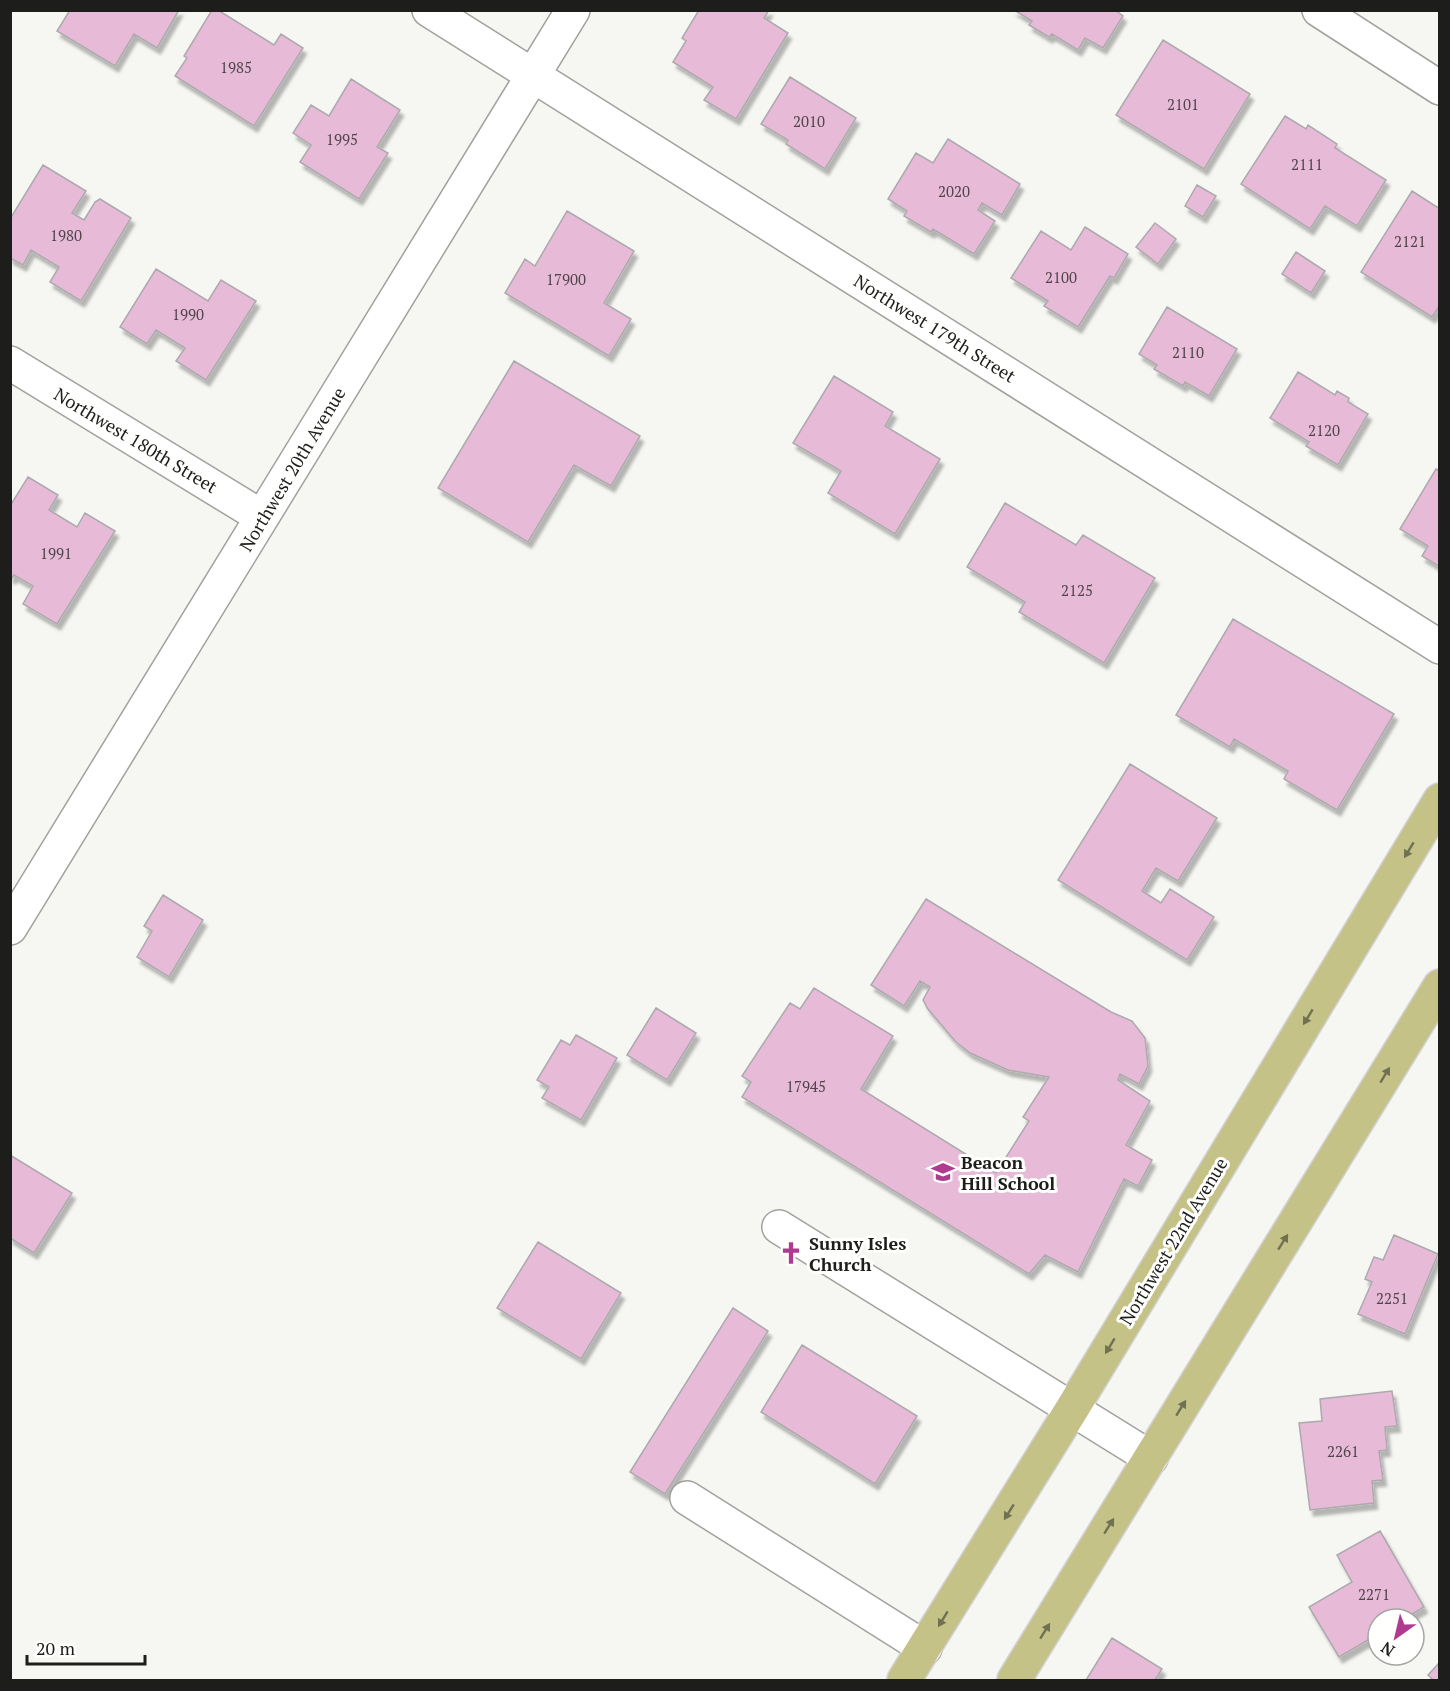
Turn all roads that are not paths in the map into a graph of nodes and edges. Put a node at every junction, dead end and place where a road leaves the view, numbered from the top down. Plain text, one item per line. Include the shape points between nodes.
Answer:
1 (429, 10) edge
2 (573, 10) edge
3 (1319, 10) edge
4 (533, 74) junction
5 (1440, 88) edge
6 (10, 363) edge
7 (262, 517) junction
8 (1440, 647) edge
9 (1440, 800) edge
10 (21, 888) edge
11 (10, 928) edge
12 (1440, 986) edge
13 (779, 1227) dead end
14 (1072, 1409) junction
15 (1151, 1458) junction
16 (687, 1498) dead end
17 (925, 1648) junction
18 (904, 1680) edge
19 (1014, 1680) edge

1 - 4 street, Northwest 179th Street
2 - 4 street, Northwest 20th Avenue
3 - 5 street
4 - 7 street, Northwest 20th Avenue
4 - 8 street, Northwest 179th Street
6 - 7 street, Northwest 180th Street
7 - 10 street, Northwest 20th Avenue
9 -> 14 main road, Northwest 22nd Avenue
10 - 11 street, Northwest 20th Avenue
15 -> 12 main road
13 - 14 street
14 - 15 street
14 -> 17 main road, Northwest 22nd Avenue
19 -> 15 main road
16 - 17 street
17 - 18 main road, Northwest 22nd Avenue

